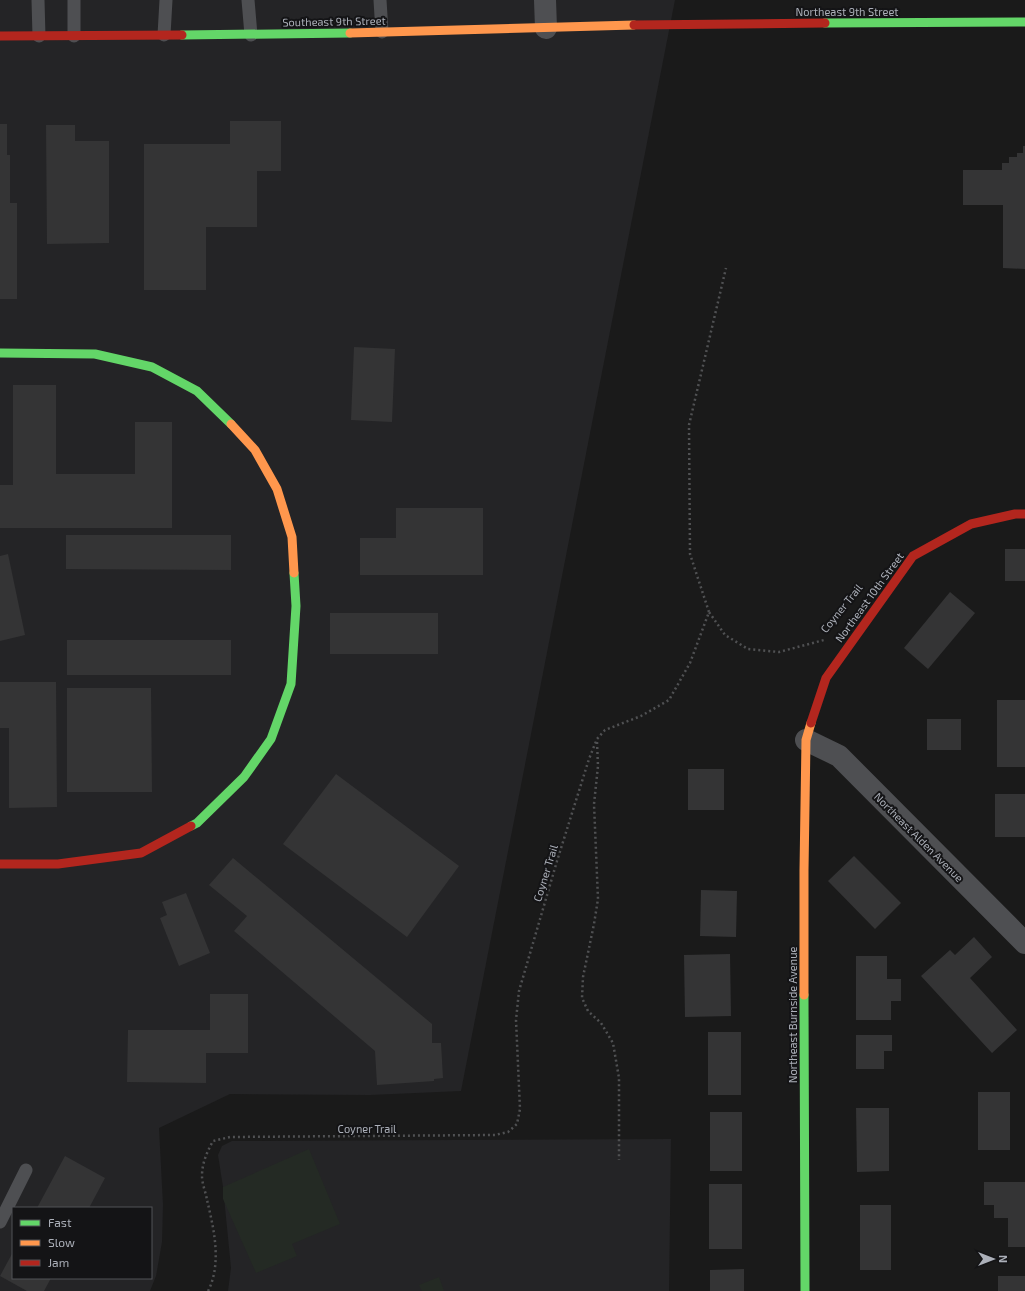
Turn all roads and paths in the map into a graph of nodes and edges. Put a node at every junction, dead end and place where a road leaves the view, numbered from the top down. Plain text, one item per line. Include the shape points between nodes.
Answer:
1 (38, 0) edge
2 (74, 0) edge
3 (166, 0) edge
4 (248, 0) edge
5 (380, 0) edge
6 (545, 0) edge
7 (1025, 22) edge
8 (669, 24) joint
9 (546, 28) junction
10 (382, 32) junction
11 (164, 35) junction
12 (251, 35) junction
13 (0, 36) edge
14 (39, 36) junction
15 (74, 36) junction
16 (726, 268) dead end
17 (0, 353) edge
18 (1025, 514) edge
19 (709, 612) junction
20 (828, 640) dead end
21 (597, 739) junction
22 (806, 740) junction
23 (0, 864) edge
24 (1025, 943) edge
25 (619, 1160) dead end
26 (26, 1170) dead end
27 (0, 1222) edge
28 (208, 1291) edge
29 (805, 1291) edge

1 - 14 lane
2 - 15 lane
3 - 11 lane
4 - 12 lane
5 - 10 lane
6 - 9 street
7 - 8 street, Northeast 9th Street
8 - 9 street, Southeast 9th Street
9 - 10 street, Southeast 9th Street
10 - 12 street, Southeast 9th Street
11 - 12 street, Southeast 9th Street
11 - 15 street, Southeast 9th Street
13 - 14 street, Southeast 9th Street
14 - 15 street, Southeast 9th Street
16 - 19 path, Coyner Trail via 689,425 690,554
17 - 23 street via 95,354 152,367 197,391 255,450 276,489 292,537 296,606 291,684 271,739 244,777 196,823 141,853 58,864
18 - 22 street, Northeast 10th Street via 971,524 914,556 826,678
19 - 20 path, Coyner Trail via 726,635 748,649 779,652
19 - 21 path via 690,663 669,700 641,716 605,730
21 - 25 path via 598,766 594,804 598,899 583,977 582,998 588,1011 601,1023 613,1043 619,1078
21 - 28 path, Coyner Trail via 561,847 519,991 516,1020 520,1109 517,1124 508,1132 495,1135 230,1137 213,1141 206,1154 202,1176 217,1257 213,1281
22 - 24 street, Northeast Alden Avenue via 840,756
22 - 29 street, Northeast Burnside Avenue
26 - 27 lane

